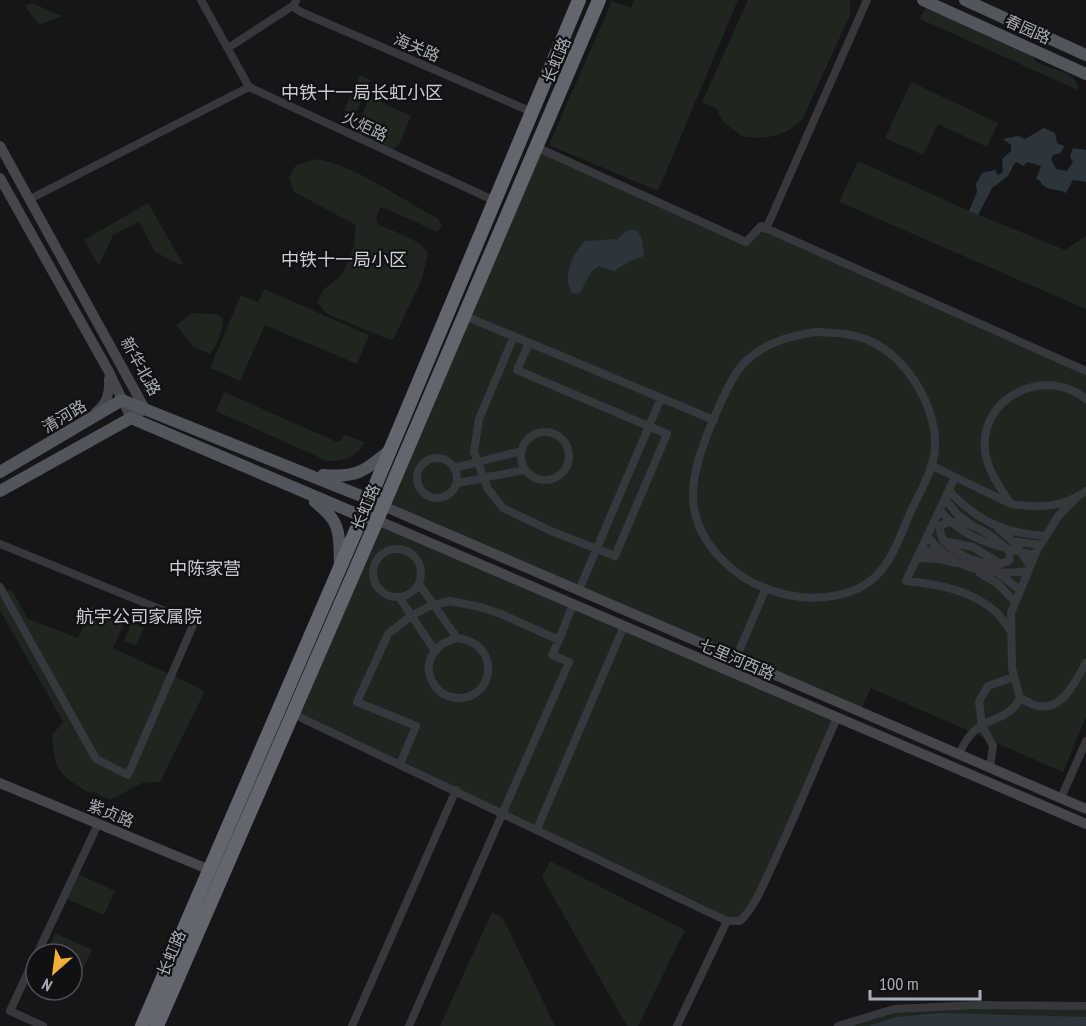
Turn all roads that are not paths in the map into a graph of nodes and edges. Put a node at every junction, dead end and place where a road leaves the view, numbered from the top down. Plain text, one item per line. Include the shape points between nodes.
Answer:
1 (201, 0) edge
2 (579, 0) edge
3 (599, 0) edge
4 (867, 0) edge
5 (923, 0) edge
6 (965, 0) edge
7 (295, 2) edge
8 (228, 48) junction
9 (1086, 55) edge
10 (1086, 74) edge
11 (249, 87) junction
12 (532, 112) junction
13 (0, 146) edge
14 (536, 147) junction
15 (0, 178) edge
16 (30, 199) junction
17 (495, 201) junction
18 (766, 229) junction
19 (465, 316) junction
20 (514, 336) junction
21 (529, 342) junction
22 (108, 369) junction
23 (1086, 371) edge
24 (133, 386) junction
25 (661, 398) junction
26 (1086, 399) edge
27 (122, 400) junction
28 (145, 409) junction
29 (131, 418) junction
30 (174, 420) junction
31 (714, 420) junction
32 (649, 426) junction
33 (76, 429) junction
34 (108, 430) junction
35 (168, 434) junction
36 (391, 449) junction
37 (521, 452) junction
38 (931, 465) junction
39 (454, 468) junction
40 (525, 470) junction
41 (0, 472) edge
42 (308, 473) junction
43 (956, 477) junction
44 (457, 483) junction
45 (300, 490) junction
46 (0, 491) edge
47 (949, 491) junction
48 (1086, 491) edge
49 (370, 498) junction
50 (945, 499) junction
51 (1075, 499) junction
52 (1011, 504) junction
53 (383, 506) junction
54 (940, 513) junction
55 (958, 515) junction
56 (362, 516) junction
57 (377, 520) junction
58 (986, 521) junction
59 (952, 522) junction
60 (994, 524) junction
61 (982, 530) junction
62 (991, 534) junction
63 (1045, 536) junction
64 (928, 539) junction
65 (943, 541) junction
66 (1012, 541) junction
67 (0, 544) edge
68 (1040, 545) junction
69 (596, 549) junction
70 (1007, 549) junction
71 (944, 552) junction
72 (1020, 552) junction
73 (919, 554) junction
74 (1034, 555) junction
75 (965, 556) junction
76 (974, 560) junction
77 (1001, 564) junction
78 (340, 567) junction
79 (966, 567) junction
80 (1029, 568) junction
81 (975, 570) junction
82 (998, 573) junction
83 (1012, 573) junction
84 (419, 584) junction
85 (1021, 586) junction
86 (0, 587) edge
87 (766, 588) junction
88 (579, 590) junction
89 (399, 597) junction
90 (1015, 602) junction
91 (573, 604) junction
92 (434, 605) junction
93 (411, 616) junction
94 (624, 626) junction
95 (1011, 632) junction
96 (457, 638) junction
97 (559, 640) junction
98 (435, 651) junction
99 (736, 658) junction
100 (1086, 663) edge
101 (1014, 677) junction
102 (1020, 698) junction
103 (293, 714) junction
104 (837, 718) junction
105 (982, 726) junction
106 (1086, 741) edge
107 (959, 754) junction
108 (399, 764) junction
109 (990, 767) junction
110 (0, 783) edge
111 (456, 790) junction
112 (1061, 798) junction
113 (1086, 808) edge
114 (502, 812) junction
115 (98, 824) junction
116 (1086, 824) edge
117 (537, 829) junction
118 (210, 870) junction
119 (727, 921) junction
120 (42, 942) edge
121 (24, 980) edge
122 (1086, 1006) edge
123 (43, 1026) edge
124 (142, 1026) edge
125 (158, 1026) edge
126 (352, 1026) edge
127 (409, 1026) edge
128 (677, 1026) edge
129 (838, 1026) edge

1 - 8 street
2 - 12 highway, 长虹路
3 - 14 highway, 长虹路
4 - 18 street
5 - 10 main road, 春园路
6 - 9 main road, 春园路
7 - 8 street, 海关路
7 - 12 street, 海关路 via 296,9 302,12
8 - 11 street
11 - 16 street
11 - 17 street, 火炬路
12 - 17 highway, 长虹路
13 - 16 street, 新华北路
14 - 18 street via 746,242 760,226
14 - 19 highway, 长虹路
15 - 22 street, 新华北路
16 - 24 street, 新华北路
17 - 36 highway, 长虹路
18 - 23 street
19 - 20 street
19 - 53 highway, 长虹路
20 - 21 street
20 - 69 street via 479,419 474,452 488,489 503,508
21 - 25 street
21 - 32 street via 518,370
22 - 27 street, 新华北路
22 - 33 street via 110,392 102,407
24 - 28 street, 新华北路
24 - 30 street
25 - 31 street
25 - 32 street
26 - 52 street via 1066,387 1047,384 1027,387 995,411 987,430 985,450 997,484
27 - 28 main road
27 - 29 street, 新华北路
27 - 33 main road, 清河路
28 - 29 street
28 - 30 main road, 新华北路
29 - 34 main road, 清河路
29 - 35 main road, 新华北路
30 - 42 main road, 新华北路
31 - 38 street via 742,365 768,345 816,332 846,333 887,351 919,389 935,432
31 - 87 street via 694,473 695,519 730,567
32 - 69 street
32 - 69 street via 667,434 615,556
33 - 41 main road, 清河路
34 - 35 main road via 131,424
34 - 46 main road, 清河路
35 - 45 main road, 新华北路
36 - 42 main road via 367,469 343,477
36 - 49 highway, 长虹路
37 - 39 street
37 - 40 street
37 - 40 street via 531,436 550,432 561,437 570,454 567,467 553,479 534,478
38 - 43 street
38 - 87 street via 891,557 874,578 855,590 830,597 781,594
39 - 44 street
39 - 44 street via 440,459 429,460 420,468 418,484 424,494 435,498 451,493
40 - 44 street
42 - 49 main road, 新华北路
43 - 47 street
43 - 52 street
45 - 56 main road, 新华北路
45 - 78 main road via 330,513 339,531
47 - 50 street
47 - 58 street via 966,509
48 - 51 street
49 - 53 main road, 新华北路
49 - 56 highway, 长虹路
50 - 54 street
50 - 55 street
51 - 52 street via 1035,508
51 - 63 street
53 - 57 highway, 长虹路
53 - 88 street, 七里河西路
54 - 55 street
54 - 59 street
54 - 64 street
55 - 58 street
55 - 61 street
56 - 57 main road, 新华北路
56 - 78 highway, 长虹路
57 - 91 street, 七里河西路
57 - 103 highway, 长虹路
58 - 60 street
59 - 61 street
59 - 65 street via 940,528
59 - 70 street
60 - 63 street
60 - 66 street
61 - 62 street
62 - 66 street
62 - 70 street
63 - 68 street
64 - 65 street
64 - 71 street
64 - 73 street
65 - 75 street
65 - 77 street via 973,547
66 - 68 street
66 - 72 street
67 - 86 street via 194,623 128,775 96,759
68 - 74 street
69 - 88 street
70 - 72 street
70 - 77 street via 1011,557
71 - 73 street
71 - 75 street
71 - 79 street
72 - 74 street
72 - 80 street
73 - 79 street
73 - 95 street via 906,581 931,583 974,597 997,613
74 - 80 street
75 - 76 street
76 - 77 street
76 - 82 street
77 - 83 street
78 - 118 highway, 长虹路
79 - 81 street
80 - 83 street
80 - 85 street
81 - 82 street
81 - 90 street via 998,584
82 - 83 street
82 - 85 street
83 - 85 street
84 - 89 street via 411,593
84 - 89 street via 420,566 412,554 402,549 381,555 374,565 374,578 381,591
84 - 92 street
85 - 90 street
87 - 99 street
88 - 99 street, 七里河西路
89 - 93 street
90 - 95 street
91 - 94 street, 七里河西路
91 - 97 street
92 - 93 street
92 - 96 street
92 - 97 street via 450,601 480,607
93 - 98 street
93 - 108 street via 388,634 357,702 416,726
94 - 104 street, 七里河西路
94 - 117 street
95 - 101 street
96 - 98 street
96 - 98 street via 475,643 486,655 489,672 476,693 454,698 439,691 429,675
97 - 114 street via 552,656 569,662
99 - 107 street, 七里河西路
100 - 102 street via 1069,692 1054,705 1039,706
101 - 102 street
101 - 105 street via 988,686 979,701
102 - 105 street via 1016,708
103 - 108 street
103 - 125 highway, 长虹路
104 - 116 street, 七里河西路
104 - 119 street via 755,901 740,921
105 - 107 street via 966,740
105 - 109 street via 993,746
106 - 112 street
107 - 109 street, 七里河西路
108 - 111 street
109 - 112 street, 七里河西路
110 - 115 street, 紫贞路
111 - 114 street
111 - 126 street
112 - 113 street, 七里河西路
114 - 117 street
114 - 127 street
115 - 118 street, 紫贞路
115 - 120 street
117 - 119 street
118 - 124 highway, 长虹路
119 - 128 street
121 - 123 street via 9,1011
122 - 129 street via 894,1009

